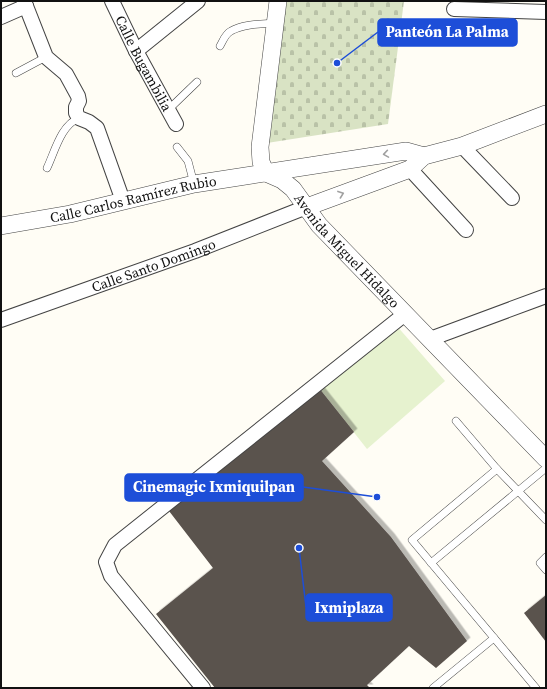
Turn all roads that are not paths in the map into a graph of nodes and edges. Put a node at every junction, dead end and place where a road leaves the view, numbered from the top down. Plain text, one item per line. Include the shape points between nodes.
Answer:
1 (112, 1) edge
2 (198, 1) edge
3 (278, 1) edge
4 (25, 4) edge
5 (454, 8) dead end
6 (546, 12) edge
7 (1, 17) edge
8 (275, 23) junction
9 (220, 46) dead end
10 (136, 51) junction
11 (46, 57) junction
12 (16, 73) dead end
13 (197, 82) dead end
14 (169, 109) junction
15 (546, 114) edge
16 (79, 118) junction
17 (176, 124) dead end
18 (462, 146) junction
19 (177, 147) dead end
20 (424, 156) junction
21 (47, 168) dead end
22 (410, 169) junction
23 (266, 173) junction
24 (194, 184) junction
25 (512, 198) dead end
26 (123, 201) junction
27 (304, 208) junction
28 (1, 226) edge
29 (466, 230) dead end
30 (546, 296) edge
31 (405, 314) junction
32 (1, 320) edge
33 (430, 339) junction
34 (456, 421) dead end
35 (546, 459) edge
36 (546, 468) edge
37 (497, 469) junction
38 (519, 491) junction
39 (546, 520) edge
40 (546, 557) edge
41 (431, 563) junction
42 (546, 570) edge
43 (494, 638) junction
44 (203, 688) edge
45 (433, 688) edge
46 (536, 688) edge

1 - 10 street, Calle Bugambilia
2 - 10 street
3 - 8 street
4 - 7 street
4 - 11 street
5 - 6 street
8 - 9 lane via 230,31
8 - 23 street via 260,147 261,162
10 - 14 street, Calle Bugambilia
11 - 12 lane
11 - 16 street via 66,74 78,96 76,113
13 - 14 lane
14 - 17 street, Calle Bugambilia
15 - 18 street
16 - 21 lane via 71,121 64,131
16 - 26 street via 97,128
18 - 20 street
18 - 25 street
19 - 24 lane via 188,161
20 - 22 street
20 -> 23 street, Calle Carlos Ramírez Rubio via 406,151
27 -> 22 street
22 - 29 street
23 - 24 street, Calle Carlos Ramírez Rubio
23 - 27 street, Avenida Miguel Hidalgo via 282,180 292,189
24 - 26 street, Calle Carlos Ramírez Rubio
26 - 28 street, Calle Carlos Ramírez Rubio via 70,214
27 - 31 street, Avenida Miguel Hidalgo
27 - 32 street, Calle Santo Domingo via 195,251
30 - 33 street
31 - 33 street, Avenida Miguel Hidalgo
31 - 44 street via 114,545 106,562 111,576
33 - 35 street, Avenida Miguel Hidalgo
34 - 37 lane
36 - 38 lane
37 - 38 lane
37 - 41 lane via 412,540
38 - 39 lane
38 - 41 lane
40 - 42 lane via 540,563
41 - 43 lane
43 - 45 lane
43 - 46 lane

